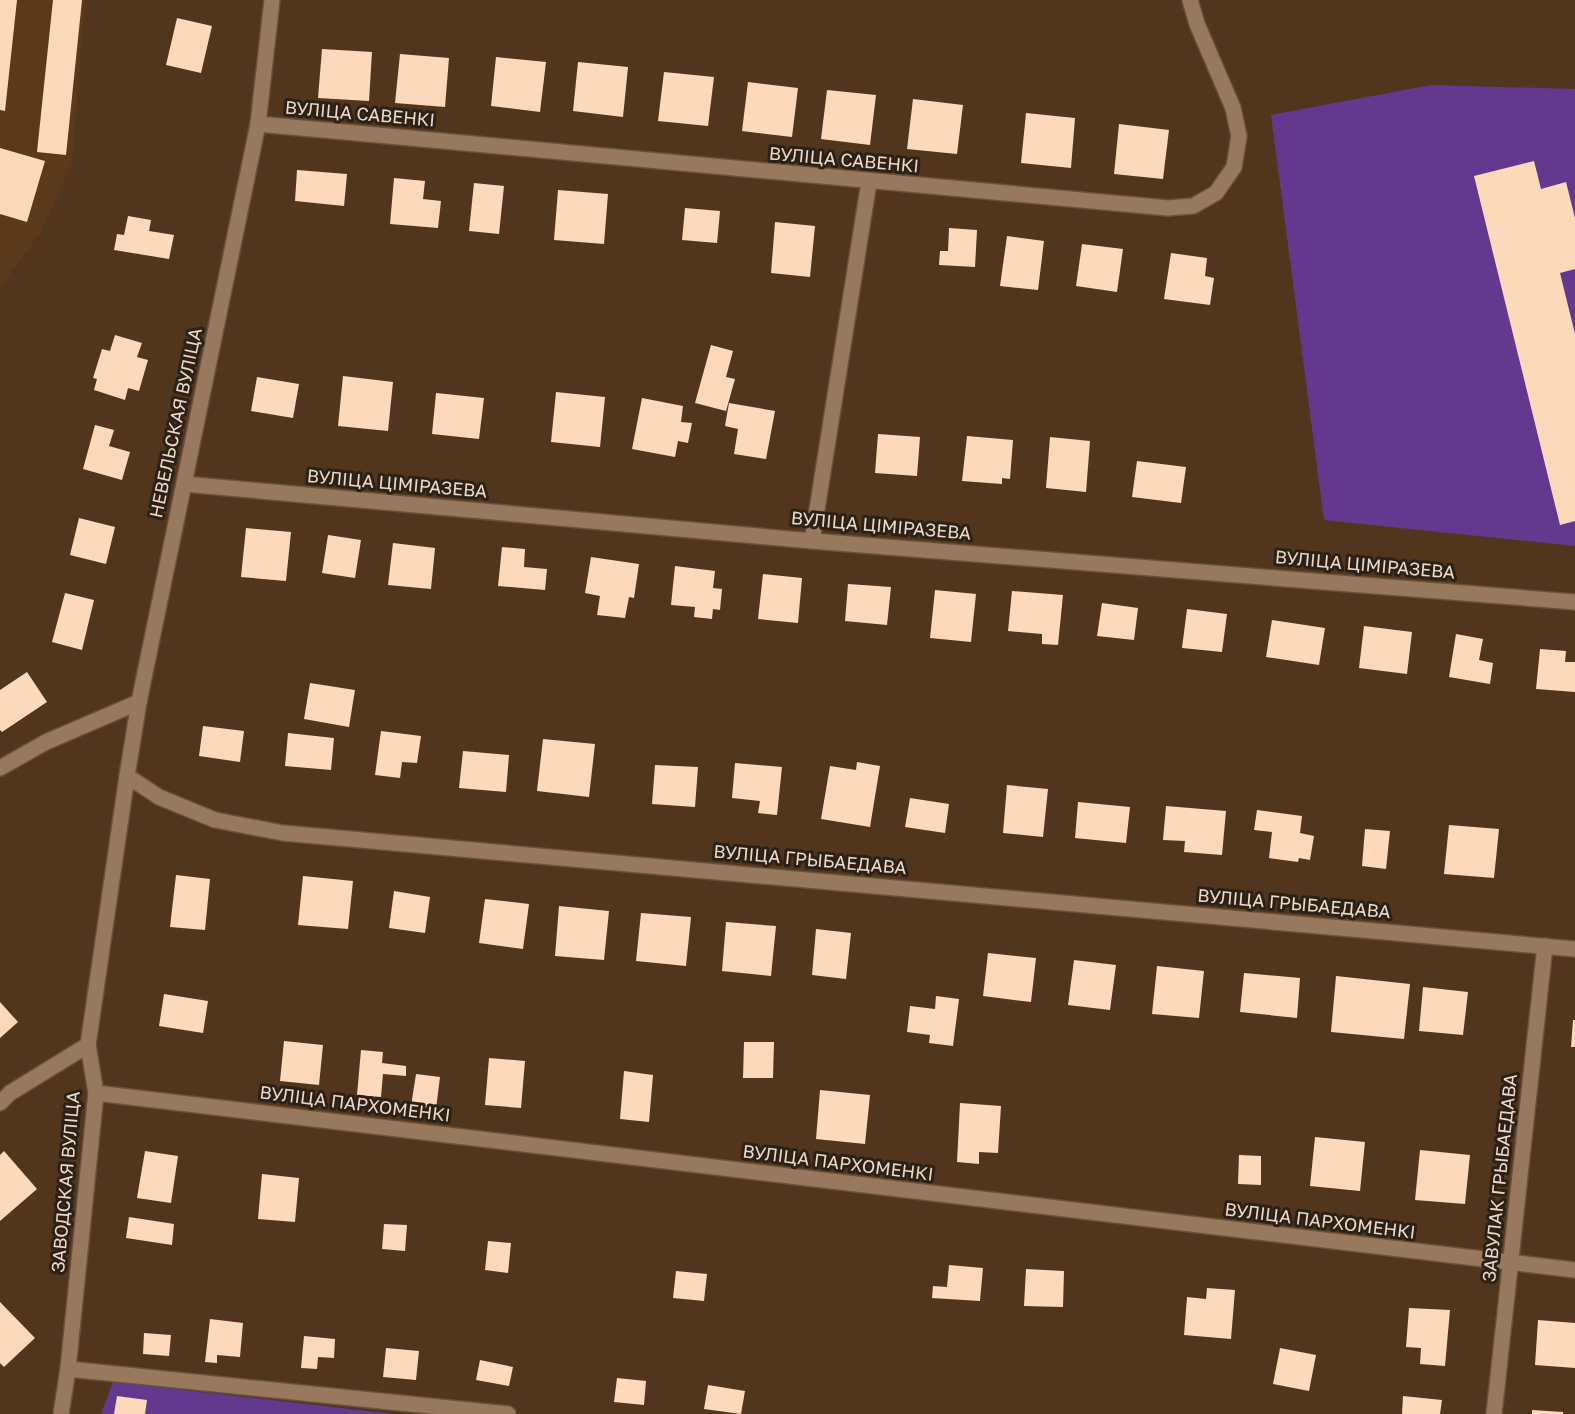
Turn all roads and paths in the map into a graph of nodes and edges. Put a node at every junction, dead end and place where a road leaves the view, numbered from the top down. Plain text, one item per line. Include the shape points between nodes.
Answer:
1 (272, 0) edge
2 (1190, 0) edge
3 (258, 124) junction
4 (869, 182) junction
5 (184, 484) junction
6 (812, 541) junction
7 (1575, 602) edge
8 (139, 702) junction
9 (0, 768) edge
10 (127, 776) junction
11 (1545, 946) junction
12 (1575, 949) edge
13 (88, 1045) junction
14 (96, 1093) junction
15 (0, 1103) edge
16 (1509, 1264) junction
17 (1575, 1270) edge
18 (68, 1369) junction
19 (61, 1414) edge
20 (508, 1414) edge
21 (1494, 1414) edge

1 - 3 street, НЕВЕЛЬСКАЯ ВУЛІЦА
2 - 4 street, ВУЛІЦА САВЕНКІ via 1233,108 1239,136 1234,167 1216,193 1193,206 1168,208
3 - 4 street, ВУЛІЦА САВЕНКІ
3 - 5 street, НЕВЕЛЬСКАЯ ВУЛІЦА
4 - 6 street
5 - 6 street, ВУЛІЦА ЦІМІРАЗЕВА
5 - 8 street, НЕВЕЛЬСКАЯ ВУЛІЦА
6 - 7 street, ВУЛІЦА ЦІМІРАЗЕВА
8 - 9 street via 46,742
8 - 10 street
10 - 11 street, ВУЛІЦА ГРЫБАЕДАВА via 159,797 215,820 283,833
10 - 13 street, ЗАВОДСКАЯ ВУЛІЦА
11 - 12 street, ВУЛІЦА ГРЫБАЕДАВА
11 - 16 street, ЗАВУЛАК ГРЫБАЕДАВА
13 - 14 street, ЗАВОДСКАЯ ВУЛІЦА
13 - 15 street
14 - 16 street, ВУЛІЦА ПАРХОМЕНКІ
14 - 18 street, ЗАВОДСКАЯ ВУЛІЦА
16 - 17 street, ВУЛІЦА ПАРХОМЕНКІ
16 - 21 street, ЗАВУЛАК ГРЫБАЕДАВА
18 - 19 street, ЗАВОДСКАЯ ВУЛІЦА
18 - 20 street

